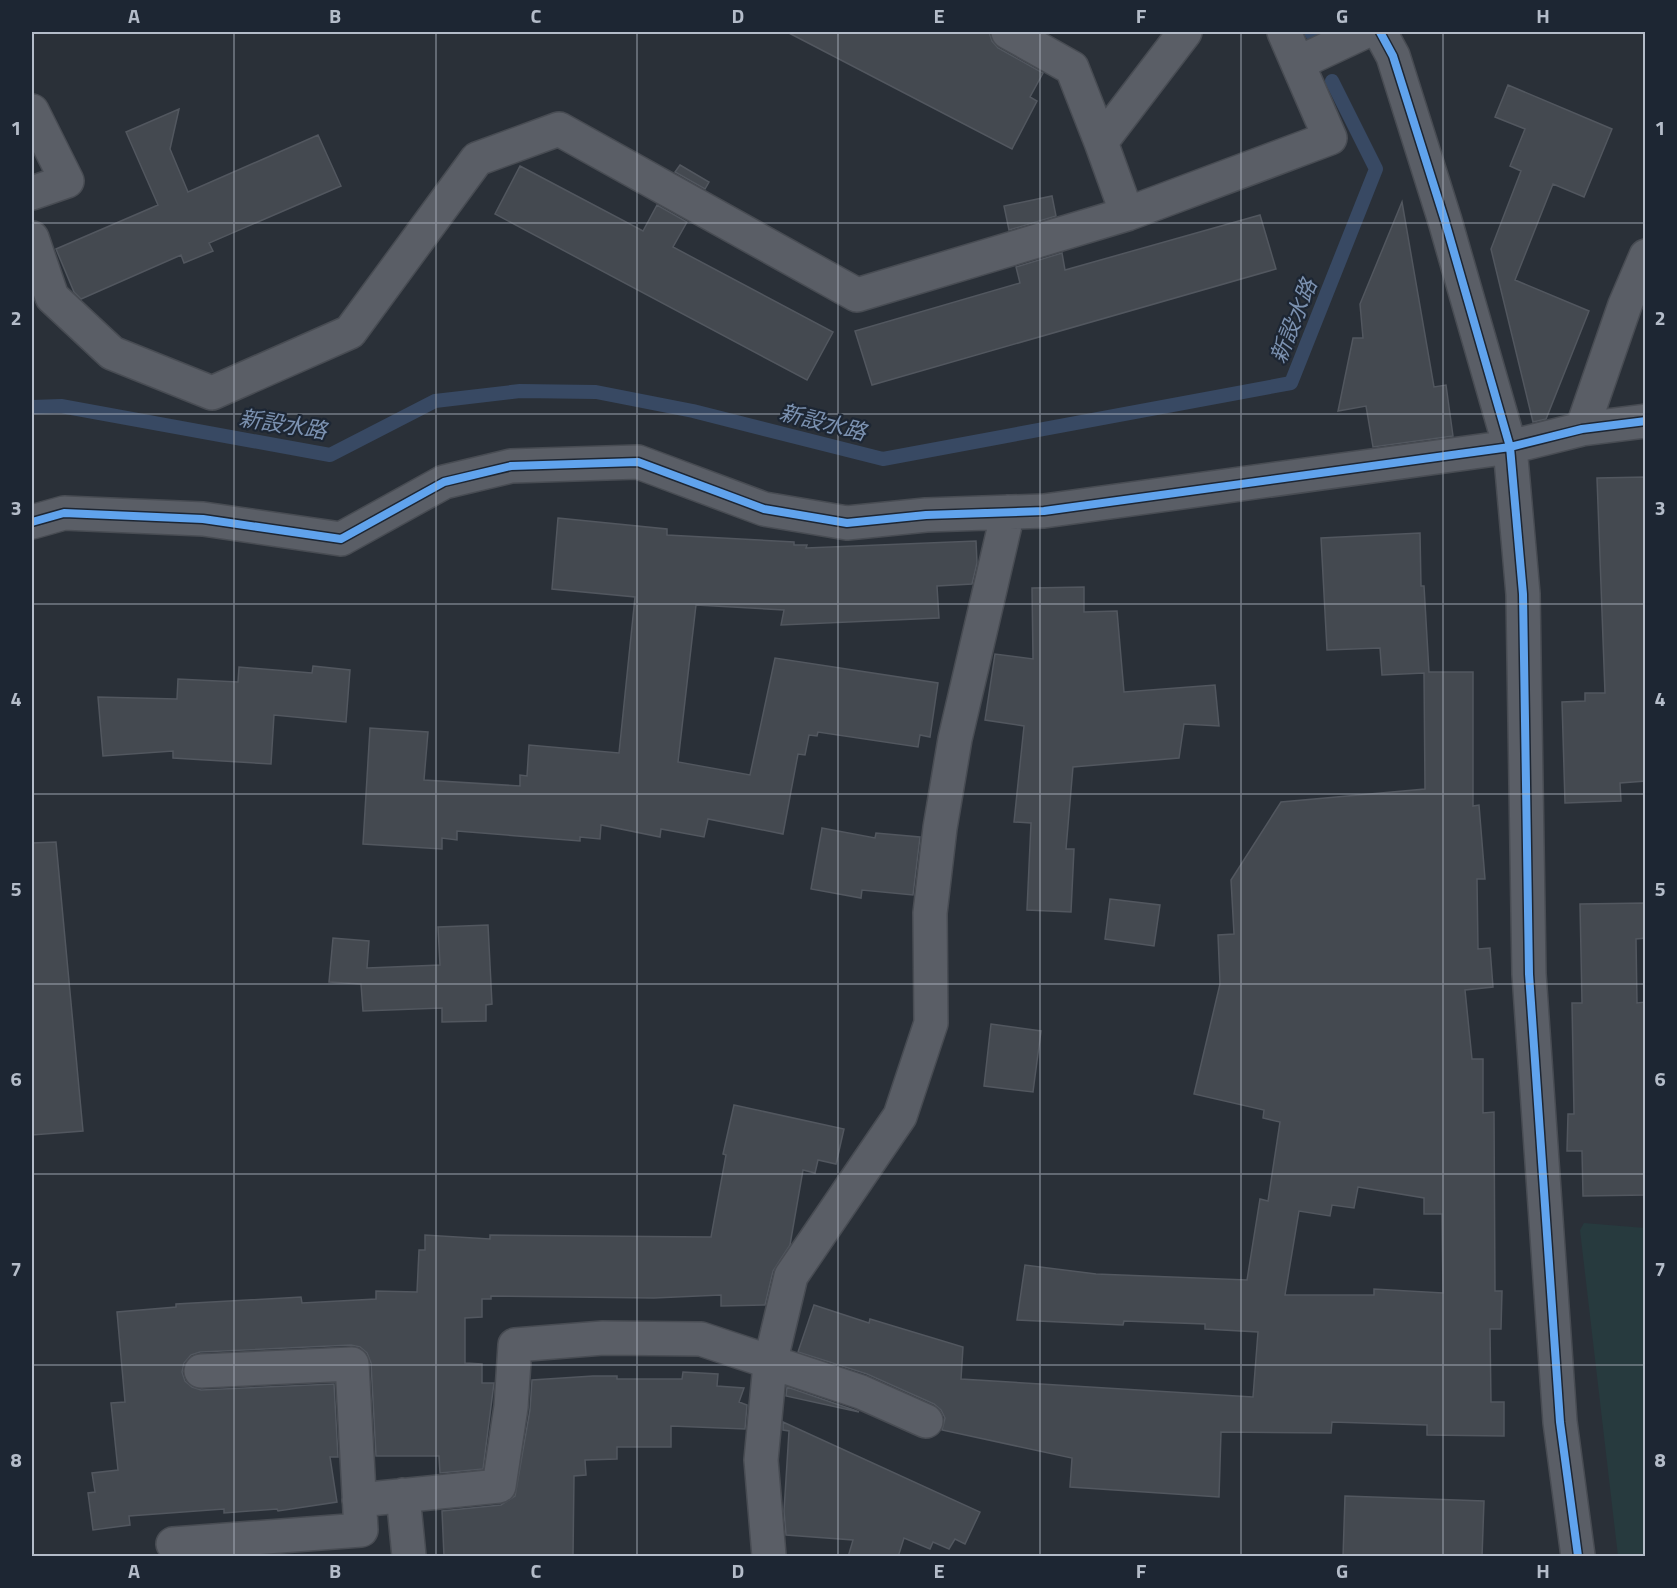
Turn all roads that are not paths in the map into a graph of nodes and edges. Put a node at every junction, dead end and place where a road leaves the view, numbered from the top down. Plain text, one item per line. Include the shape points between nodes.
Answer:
1 (1008, 32) edge
2 (1185, 32) edge
3 (1284, 32) edge
4 (1364, 32) edge
5 (1380, 32) edge
6 (1298, 63) junction
7 (32, 111) edge
8 (1101, 142) junction
9 (32, 193) edge
10 (1127, 214) junction
11 (32, 238) edge
12 (1646, 256) edge
13 (1646, 421) edge
14 (1582, 429) junction
15 (1510, 447) junction
16 (1008, 512) junction
17 (32, 522) edge
18 (770, 1364) junction
19 (201, 1371) dead end
20 (926, 1421) dead end
21 (403, 1496) junction
22 (359, 1500) junction
23 (173, 1544) dead end
24 (409, 1557) edge
25 (769, 1557) edge
26 (1578, 1557) edge

1 - 8 street via 1072,68
2 - 8 street
3 - 6 street
4 - 6 street
5 - 15 street via 1393,56 1445,221
6 - 10 street via 1330,138
7 - 9 street via 68,181
8 - 10 street
10 - 11 street via 857,295 559,129 477,159 350,332 212,393 112,353 52,297
12 - 14 street
13 - 14 street
14 - 15 street
15 - 16 street via 1056,509
15 - 26 street via 1522,594 1531,1009 1560,1422
16 - 17 street via 847,523 764,508 638,462 511,466 444,482 341,539 203,519 64,513
16 - 18 street via 955,740 940,828 930,913 931,1023 900,1116 791,1276
18 - 20 street via 861,1392
18 - 21 street via 701,1339 603,1338 515,1345 511,1407 499,1486
18 - 25 street via 761,1460
19 - 22 street via 352,1364
21 - 22 street
21 - 24 street
22 - 23 street via 361,1530

